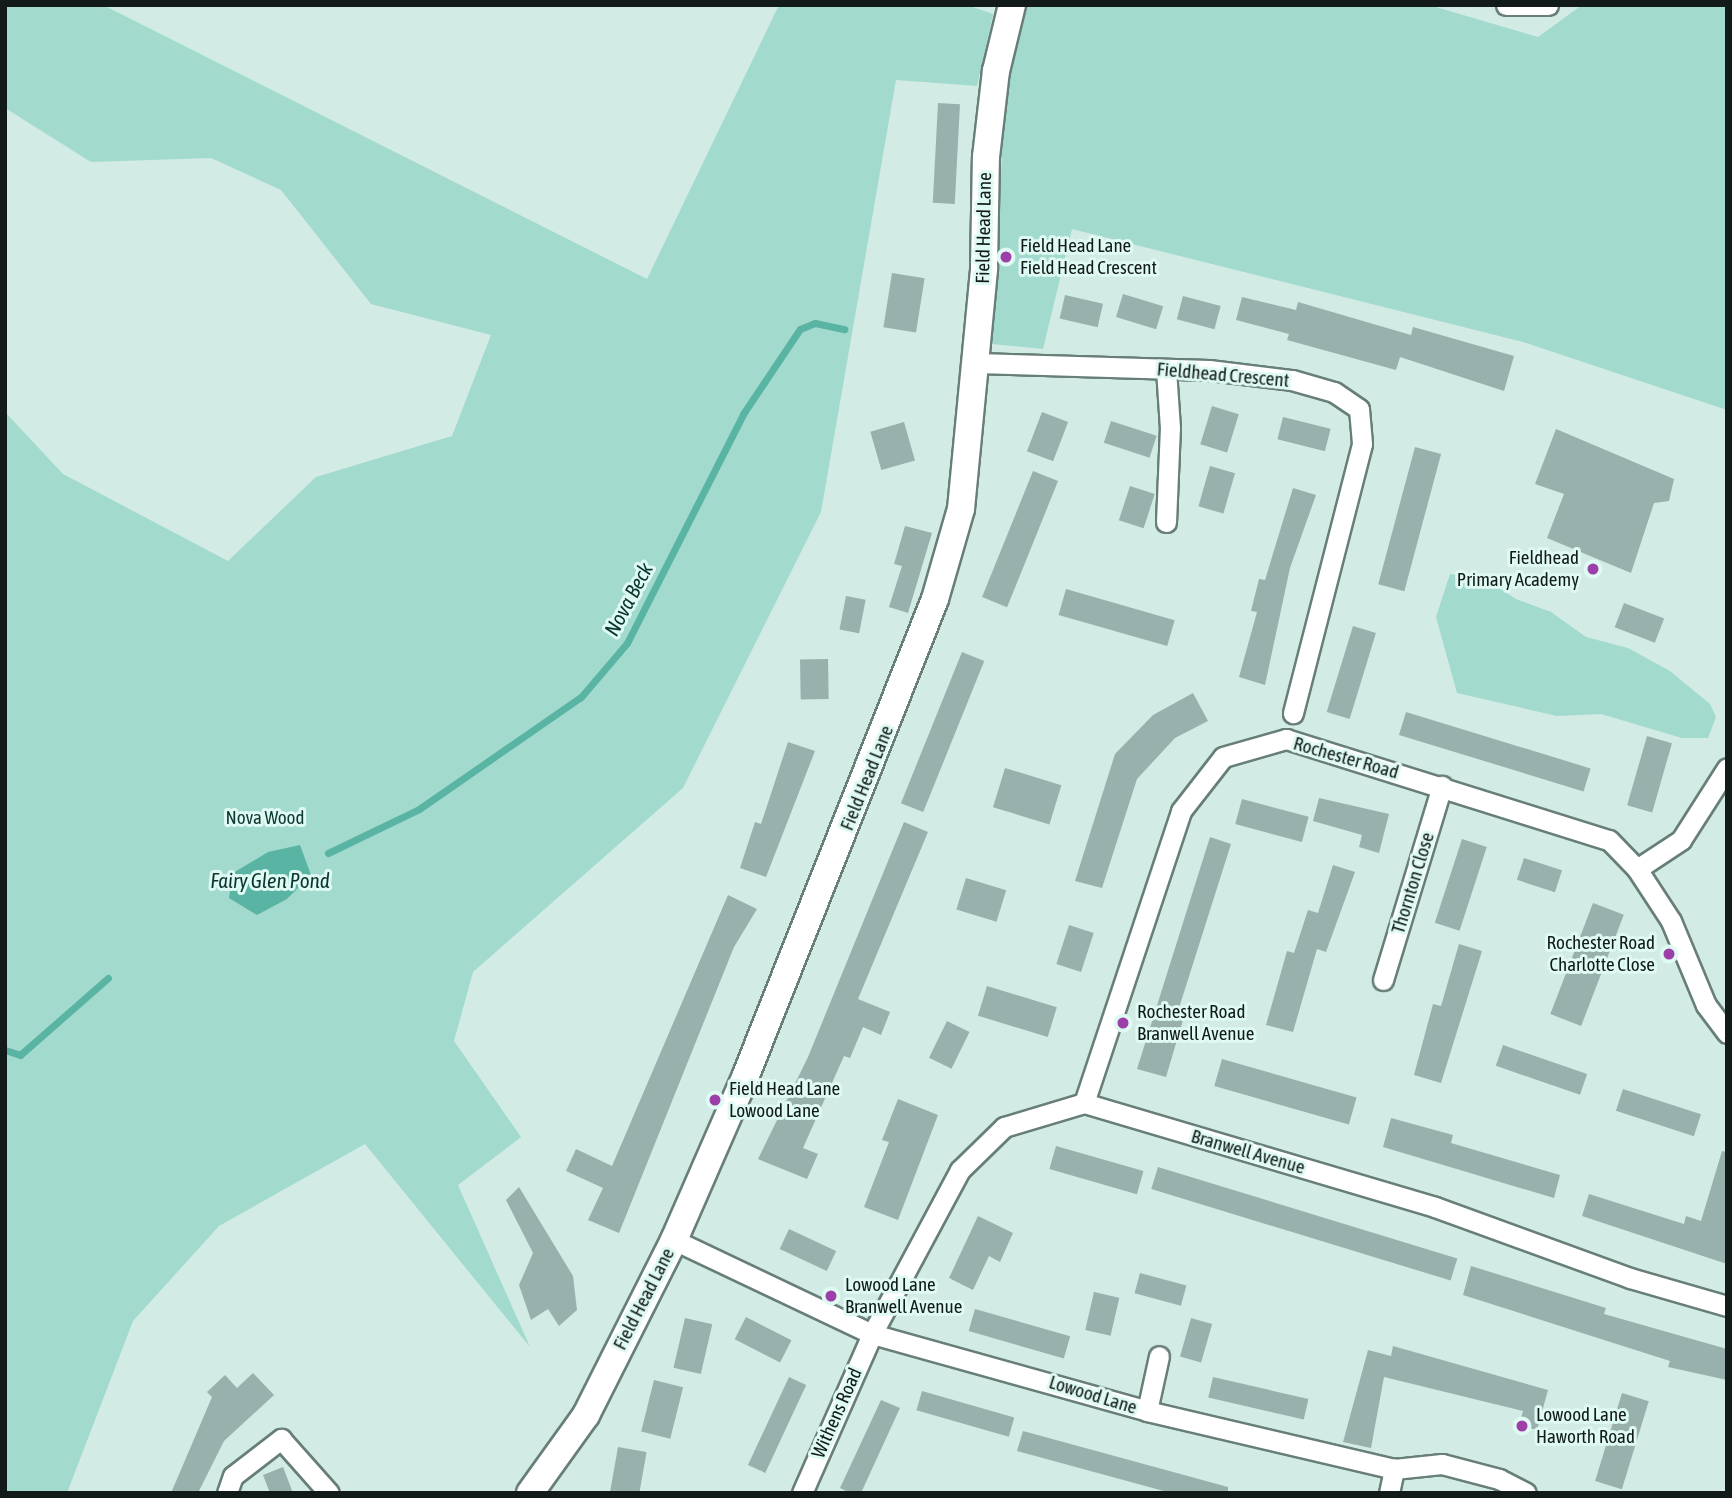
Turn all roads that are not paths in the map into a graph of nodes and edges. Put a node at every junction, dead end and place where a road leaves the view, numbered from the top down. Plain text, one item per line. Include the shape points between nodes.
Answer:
1 (1012, 5) edge
2 (1506, 5) edge
3 (1548, 5) edge
4 (977, 363) junction
5 (1166, 369) junction
6 (1166, 522) dead end
7 (1293, 713) dead end
8 (1727, 768) edge
9 (1442, 786) junction
10 (1637, 869) junction
11 (1383, 980) dead end
12 (1727, 1033) edge
13 (1084, 1103) junction
14 (674, 1240) junction
15 (1727, 1306) edge
16 (872, 1334) junction
17 (1159, 1356) dead end
18 (1147, 1411) junction
19 (1394, 1469) junction
20 (228, 1493) edge
21 (329, 1493) edge
22 (530, 1493) edge
23 (802, 1493) edge
24 (1389, 1493) edge
25 (1526, 1493) edge

1 - 4 main road, Field Head Lane via 996,71 986,157
2 - 3 street
4 - 5 street, Fieldhead Crescent
4 - 14 main road, Field Head Lane via 961,509 935,599 809,922
5 - 6 street via 1170,440
5 - 7 street, Fieldhead Crescent via 1292,380 1334,392 1359,409 1362,444
8 - 10 street via 1681,840
9 - 10 street, Rochester Road via 1609,840
9 - 11 street, Thornton Close
9 - 13 street, Rochester Road via 1286,740 1223,757 1181,811
10 - 12 street, Rochester Road via 1671,921 1706,1004
13 - 15 street, Branwell Avenue via 1435,1207 1630,1278
13 - 16 street via 1004,1127 960,1170
14 - 16 street, Lowood Lane
14 - 22 main road, Field Head Lane via 586,1415
16 - 18 street, Lowood Lane
16 - 23 street, Withens Road
17 - 18 street
18 - 19 street, Lowood Lane
19 - 24 street
19 - 25 street, Lowood Lane via 1443,1464 1499,1479
20 - 21 street via 233,1476 281,1439

